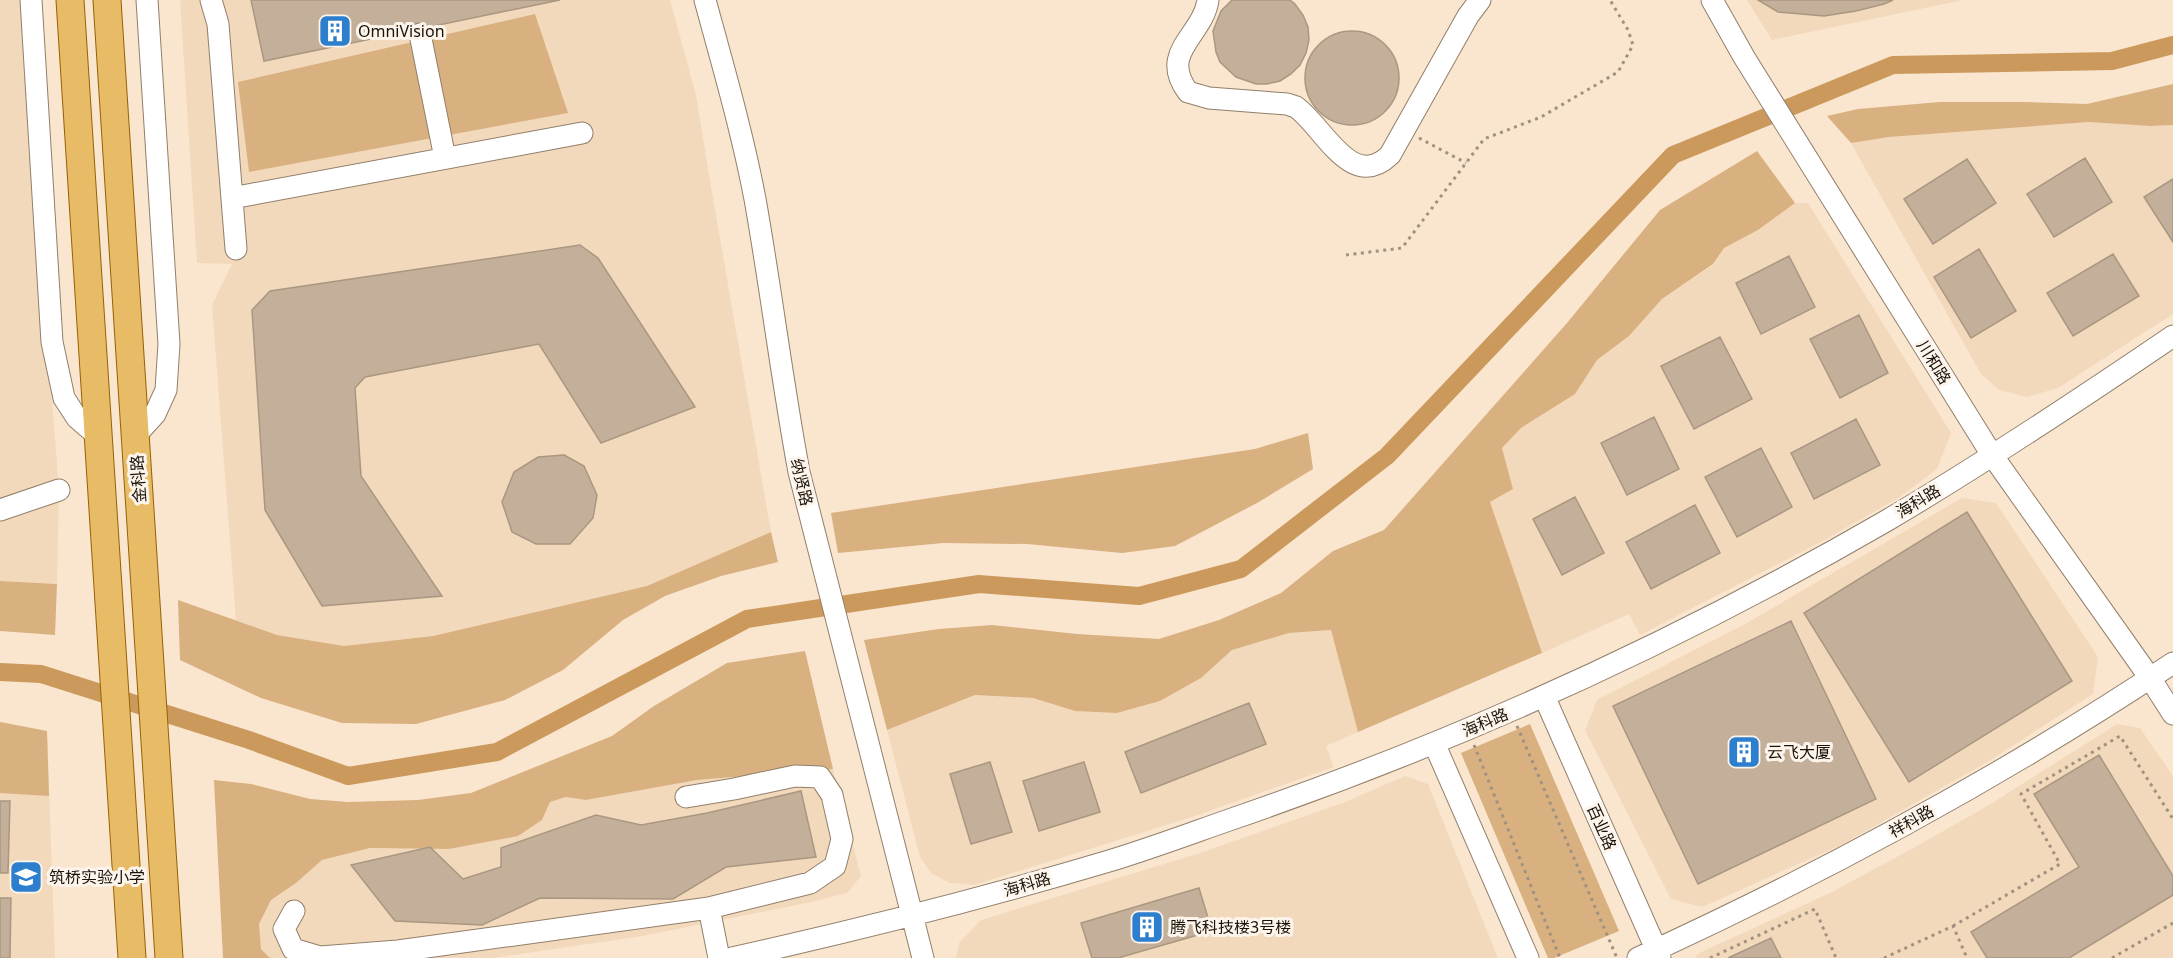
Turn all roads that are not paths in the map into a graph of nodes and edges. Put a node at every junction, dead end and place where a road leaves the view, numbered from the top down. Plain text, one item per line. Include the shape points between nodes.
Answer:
1 (31, 0) edge
2 (70, 0) edge
3 (107, 0) edge
4 (147, 0) edge
5 (211, 0) edge
6 (705, 0) edge
7 (1208, 0) edge
8 (1480, 0) edge
9 (1712, 0) edge
10 (420, 34) dead end
11 (582, 133) dead end
12 (445, 158) junction
13 (231, 198) junction
14 (236, 249) dead end
15 (2173, 336) edge
16 (136, 435) junction
17 (98, 436) junction
18 (1992, 455) junction
19 (59, 490) dead end
20 (0, 510) edge
21 (2173, 663) edge
22 (2150, 678) junction
23 (1544, 696) junction
24 (2173, 714) edge
25 (1434, 743) junction
26 (686, 797) dead end
27 (709, 908) junction
28 (294, 911) dead end
29 (912, 915) junction
30 (1651, 955) edge
31 (132, 958) edge
32 (169, 958) edge
33 (719, 958) edge
34 (732, 958) edge
35 (923, 958) edge
36 (1528, 958) edge

1 - 17 street via 52,342 64,398 77,418
2 - 17 main road
3 - 16 main road, 金科路
4 - 16 street via 169,344 166,390 155,414
5 - 13 street via 218,24
6 - 29 street, 纳贤路 via 755,201 799,472
7 - 8 street via 1180,54 1178,76 1188,92 1209,98 1296,107 1351,164 1370,167 1390,155
9 - 18 street, 川和路
10 - 12 street
11 - 12 street
12 - 13 street
13 - 14 street
15 - 18 street, 海科路
16 - 32 main road, 金科路
17 - 31 main road
18 - 22 street, 川和路
18 - 23 street, 海科路 via 1779,580
19 - 20 street
21 - 22 street, 祥科路
22 - 24 street, 川和路
22 - 30 street, 祥科路 via 1982,782 1837,862
23 - 25 street, 海科路
23 - 30 street, 百业路
25 - 29 street, 海科路 via 1303,795 1112,861
25 - 36 street
26 - 27 street via 795,776 820,777 832,795 842,839 835,866 810,883
27 - 28 street via 398,951 320,957 293,949 284,929
27 - 33 street
29 - 34 street, 海科路
29 - 35 street, 纳贤路

